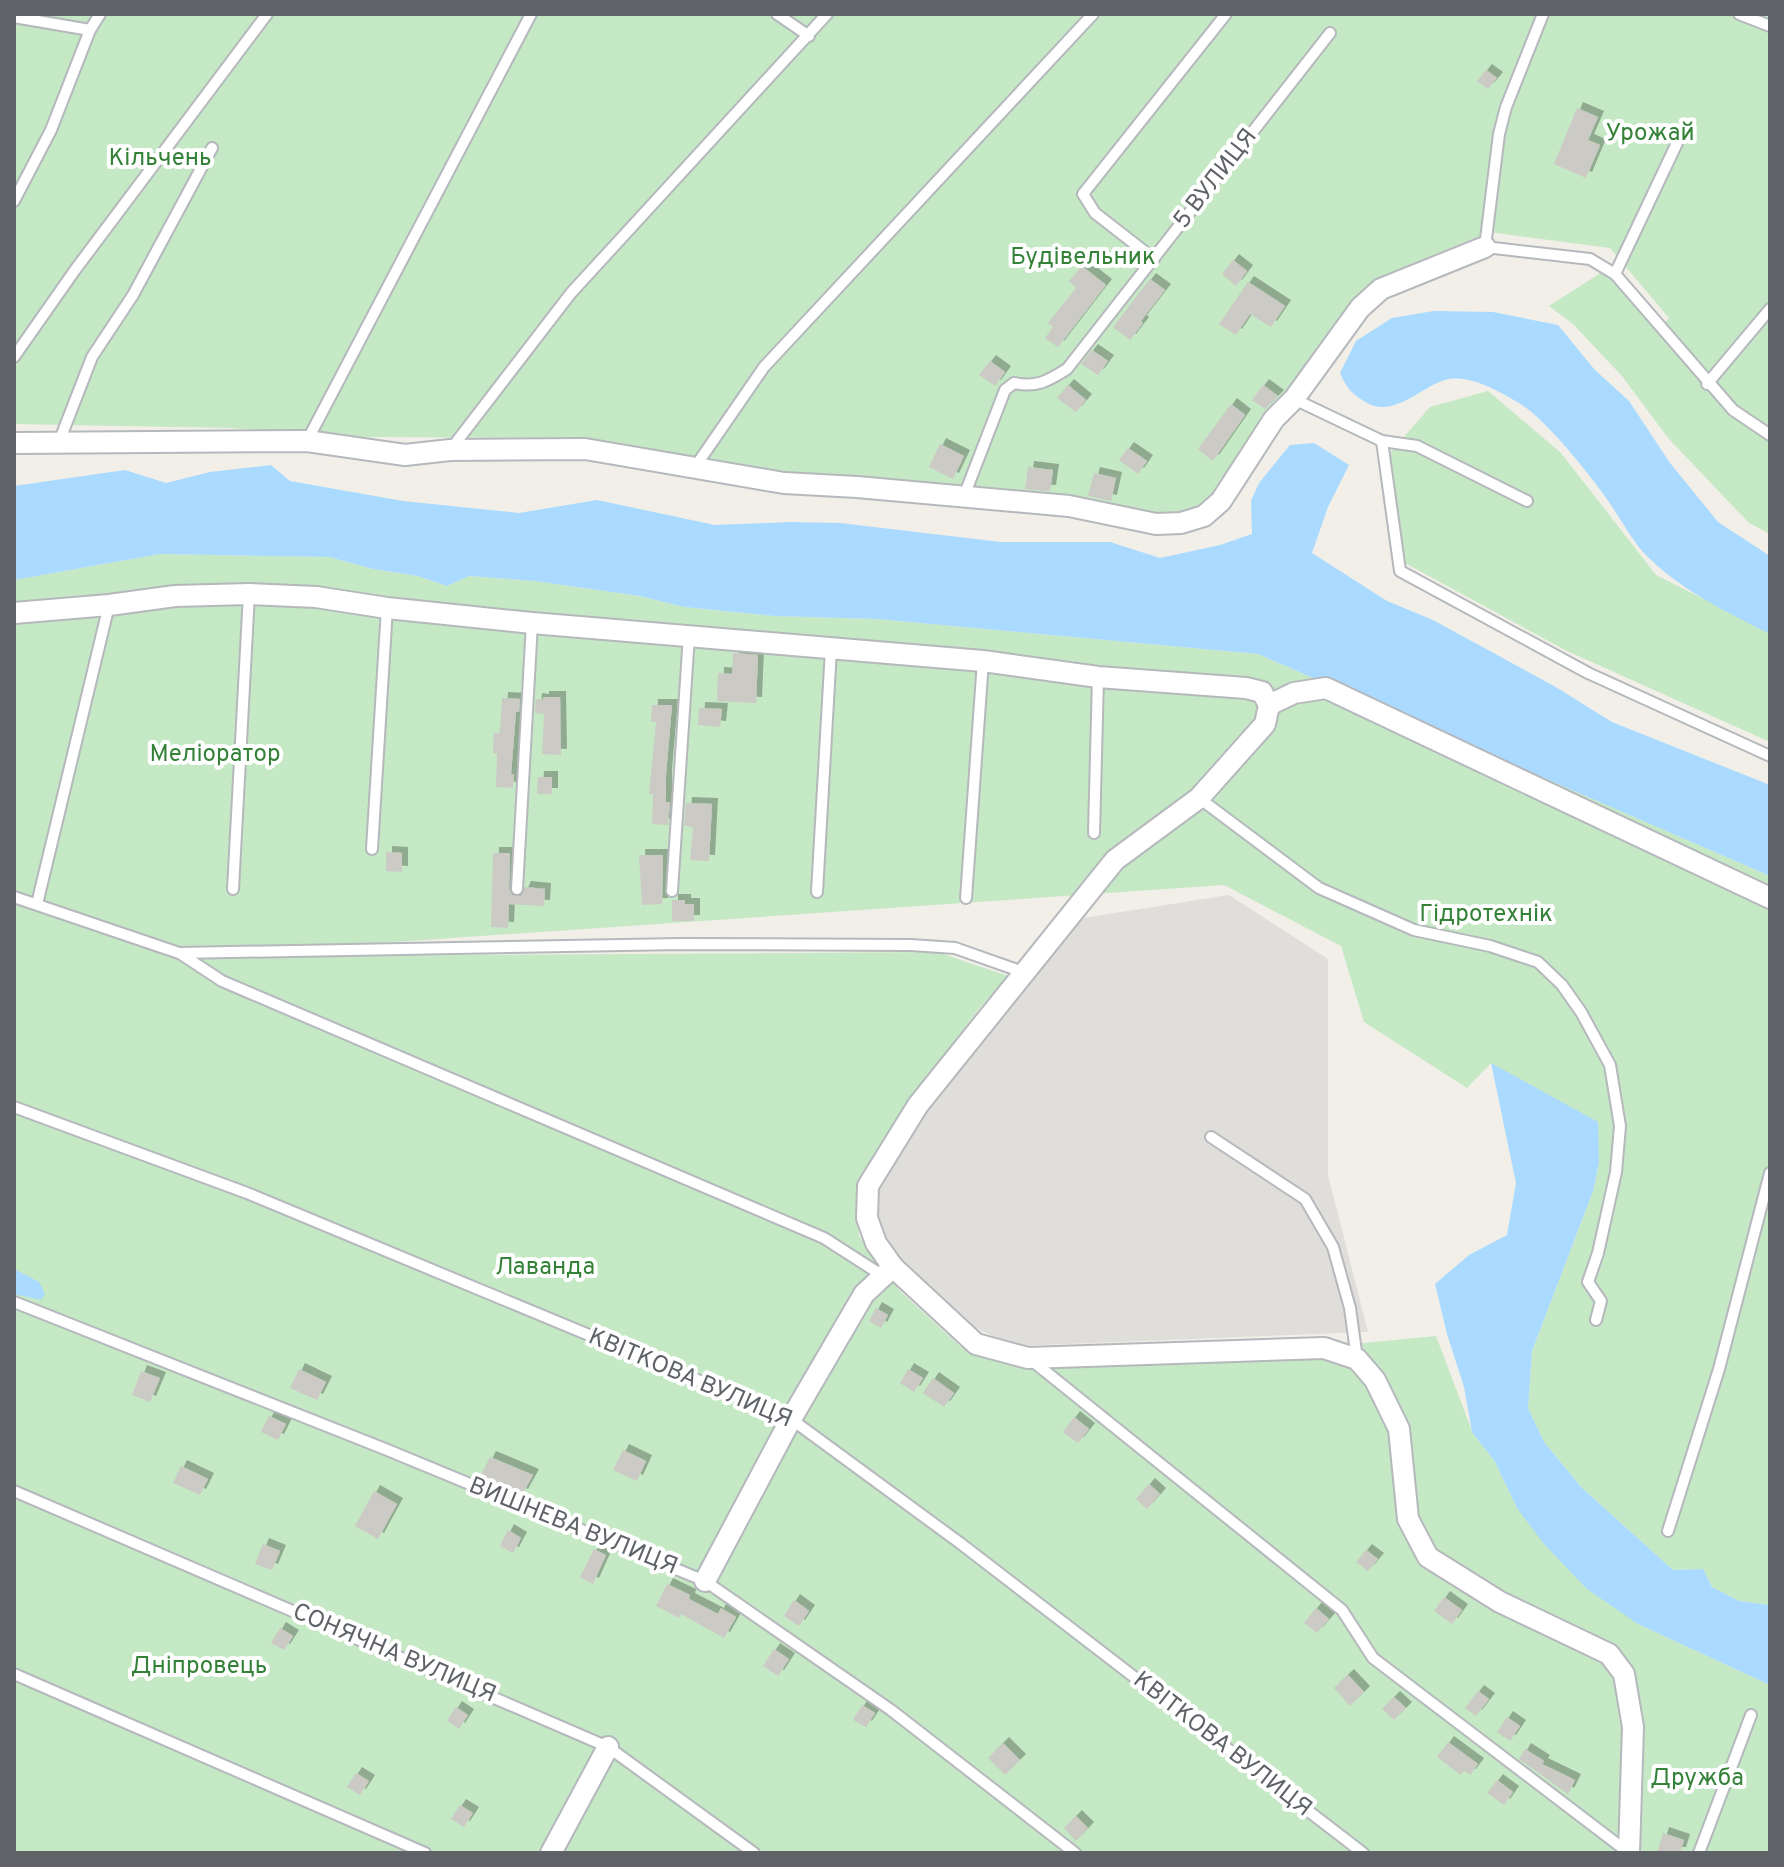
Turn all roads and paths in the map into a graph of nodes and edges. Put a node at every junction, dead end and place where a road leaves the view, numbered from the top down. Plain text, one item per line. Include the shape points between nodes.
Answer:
1 (100, 14) edge
2 (267, 14) edge
3 (531, 14) edge
4 (777, 14) edge
5 (827, 14) edge
6 (1093, 14) edge
7 (1226, 14) edge
8 (1543, 14) edge
9 (1739, 14) edge
10 (14, 17) edge
11 (1770, 26) edge
12 (90, 30) junction
13 (1330, 33) dead end
14 (809, 36) junction
15 (1677, 143) dead end
16 (212, 148) dead end
17 (14, 201) edge
18 (1485, 247) junction
19 (1154, 259) junction
20 (1615, 274) junction
21 (1770, 309) edge
22 (14, 357) edge
23 (1707, 384) junction
24 (1294, 399) junction
25 (1770, 435) edge
26 (307, 441) junction
27 (1382, 441) junction
28 (59, 442) junction
29 (14, 443) edge
30 (450, 450) junction
31 (695, 467) junction
32 (964, 496) junction
33 (1527, 501) dead end
34 (249, 594) junction
35 (109, 605) junction
36 (387, 608) junction
37 (14, 613) edge
38 (532, 623) junction
39 (689, 635) junction
40 (831, 649) junction
41 (983, 661) junction
42 (1098, 677) junction
43 (1269, 705) junction
44 (1770, 756) edge
45 (1199, 798) junction
46 (1094, 833) dead end
47 (372, 849) dead end
48 (233, 889) dead end
49 (517, 889) dead end
50 (672, 891) dead end
51 (817, 892) dead end
52 (14, 897) edge
53 (966, 898) dead end
54 (1770, 898) edge
55 (37, 904) junction
56 (179, 953) junction
57 (1023, 972) junction
58 (14, 1107) edge
59 (1211, 1137) dead end
60 (1770, 1173) edge
61 (888, 1272) junction
62 (14, 1302) edge
63 (1596, 1320) dead end
64 (1028, 1358) junction
65 (1357, 1359) junction
66 (791, 1419) junction
67 (14, 1491) edge
68 (1668, 1531) dead end
69 (705, 1581) junction
70 (14, 1674) edge
71 (1751, 1715) dead end
72 (608, 1747) junction
73 (425, 1853) edge
74 (551, 1853) edge
75 (754, 1853) edge
76 (1075, 1853) edge
77 (1363, 1853) edge
78 (1629, 1853) edge
79 (1699, 1853) edge

1 - 12 lane
2 - 22 lane
3 - 26 lane
4 - 14 lane
5 - 14 lane
6 - 31 lane via 764,367
7 - 19 lane via 1083,194 1095,213
8 - 18 lane via 1499,134
9 - 11 lane
10 - 12 lane
12 - 17 lane via 51,130
13 - 19 lane, 5 ВУЛИЦЯ
14 - 30 lane via 571,293
15 - 20 lane
16 - 28 lane via 133,295 92,357
18 - 20 lane via 1590,259
18 - 24 street via 1381,289 1360,308
19 - 32 lane, 5 ВУЛИЦЯ via 1067,369 1046,383 1014,383 1005,390
20 - 23 lane
21 - 23 lane
23 - 25 lane
24 - 27 lane
24 - 32 street via 1274,419 1221,501 1204,516 1181,523 1156,524 1069,506
26 - 28 street
26 - 30 street via 405,455
27 - 33 lane via 1417,446
27 - 44 lane via 1400,571 1588,673
28 - 29 street
30 - 31 street via 585,449
31 - 32 street via 784,483
34 - 35 street
34 - 36 street
34 - 48 lane
35 - 37 street
35 - 55 lane
36 - 38 street
36 - 47 lane
38 - 39 street
38 - 49 lane
39 - 40 street
39 - 50 lane
40 - 41 street
40 - 51 lane
41 - 42 street
41 - 53 lane
42 - 43 street via 1246,688 1262,692
42 - 46 lane
43 - 45 street via 1265,724
43 - 54 street via 1294,693 1326,688
45 - 57 street via 1115,860
45 - 63 lane via 1319,888 1414,930 1538,962 1562,985 1610,1065 1620,1126 1616,1172 1588,1282 1601,1301
52 - 55 lane
55 - 56 lane
56 - 57 lane via 911,945 955,948
56 - 61 lane via 222,981 824,1238
57 - 61 street via 918,1105 868,1186 867,1218
58 - 66 lane, КВІТКОВА ВУЛИЦЯ via 247,1193
59 - 65 lane via 1305,1199 1333,1247
60 - 68 lane via 1719,1369
61 - 64 street via 976,1344
61 - 66 street via 864,1294
62 - 69 lane, ВИШНЕВА ВУЛИЦЯ
64 - 65 street via 1324,1348
64 - 78 lane via 1342,1610 1373,1658
65 - 78 street via 1375,1380 1399,1429 1408,1519 1428,1557 1500,1602 1609,1654 1624,1674 1633,1727
66 - 69 street
66 - 77 lane, КВІТКОВА ВУЛИЦЯ
67 - 72 lane, СОНЯЧНА ВУЛИЦЯ
69 - 76 lane, ВИШНЕВА ВУЛИЦЯ via 891,1710
70 - 73 lane
71 - 79 lane
72 - 74 street
72 - 75 lane, СОНЯЧНА ВУЛИЦЯ

